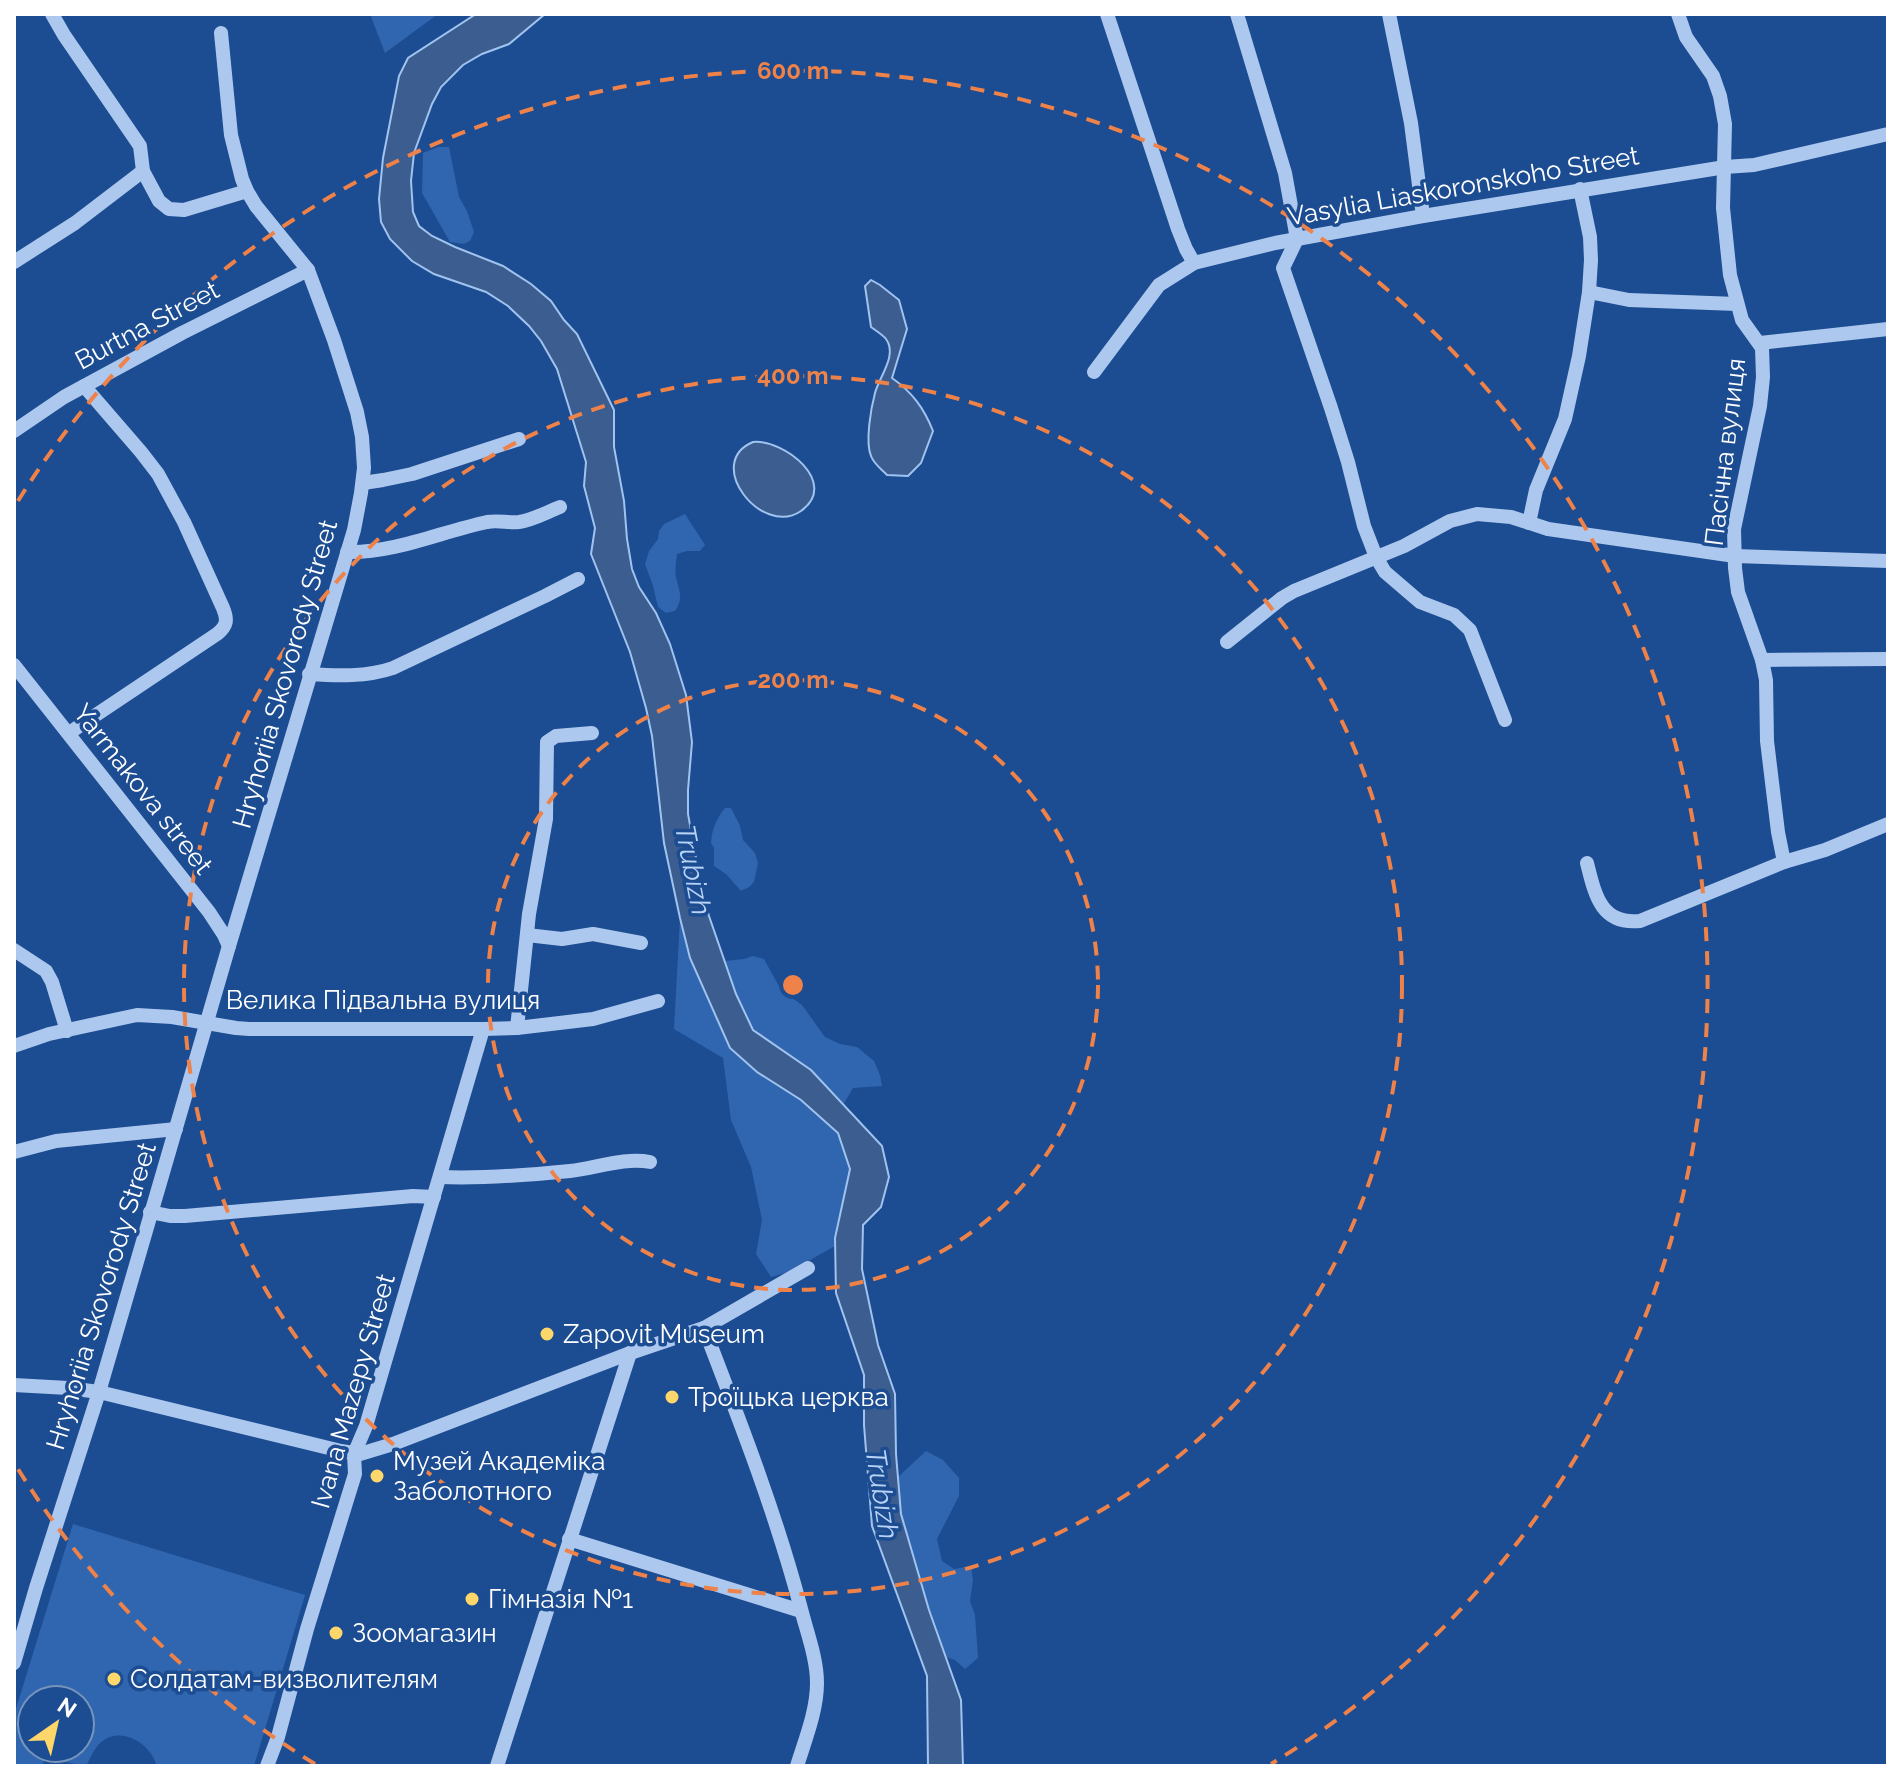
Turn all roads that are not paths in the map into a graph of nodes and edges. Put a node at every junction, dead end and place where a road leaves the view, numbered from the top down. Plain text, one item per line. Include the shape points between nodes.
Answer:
1 (52, 14) edge
2 (1107, 14) edge
3 (1237, 14) edge
4 (1389, 14) edge
5 (1678, 14) edge
6 (221, 33) dead end
7 (1888, 134) edge
8 (1725, 167) junction
9 (143, 171) junction
10 (1580, 189) junction
11 (247, 191) junction
12 (1423, 216) junction
13 (1297, 239) junction
14 (14, 262) edge
15 (1194, 263) junction
16 (308, 270) junction
17 (1589, 292) junction
18 (1737, 304) junction
19 (1888, 329) edge
20 (1760, 343) junction
21 (1094, 372) dead end
22 (84, 386) junction
23 (14, 431) edge
24 (519, 439) dead end
25 (363, 483) junction
26 (560, 507) dead end
27 (1529, 523) junction
28 (347, 552) junction
29 (1735, 556) junction
30 (1376, 557) junction
31 (1888, 561) edge
32 (578, 579) dead end
33 (1227, 642) dead end
34 (1888, 659) edge
35 (1762, 660) junction
36 (14, 665) edge
37 (309, 674) junction
38 (27, 680) junction
39 (14, 689) edge
40 (1505, 720) dead end
41 (69, 733) junction
42 (592, 733) dead end
43 (1888, 824) edge
44 (1784, 862) junction
45 (1587, 863) dead end
46 (527, 935) junction
47 (641, 943) dead end
48 (229, 946) junction
49 (14, 950) edge
50 (658, 1001) dead end
51 (206, 1023) junction
52 (517, 1028) junction
53 (483, 1029) junction
54 (67, 1031) junction
55 (14, 1046) edge
56 (176, 1129) junction
57 (14, 1152) edge
58 (650, 1162) dead end
59 (440, 1177) junction
60 (434, 1197) junction
61 (150, 1212) junction
62 (808, 1268) dead end
63 (704, 1328) junction
64 (630, 1353) junction
65 (14, 1385) edge
66 (99, 1392) junction
67 (354, 1454) junction
68 (569, 1539) junction
69 (801, 1611) junction
70 (14, 1663) edge
71 (267, 1766) edge
72 (497, 1766) edge
73 (797, 1766) edge

1 - 9 street via 140,146
2 - 15 street
3 - 13 street via 1285,173
4 - 12 street
5 - 8 street, Пасічна вулиця via 1686,37 1718,87
6 - 11 street, Hryhoriia Skovorody Street via 231,135
7 - 8 street, Vasylia Liaskoronskoho Street
8 - 10 street, Vasylia Liaskoronskoho Street
8 - 18 street, Пасічна вулиця via 1724,233
9 - 11 street via 159,201 174,211
9 - 14 street
10 - 12 street, Vasylia Liaskoronskoho Street
10 - 17 street via 1590,237
11 - 16 street, Hryhoriia Skovorody Street
12 - 13 street, Vasylia Liaskoronskoho Street
13 - 15 street, Vasylia Liaskoronskoho Street
13 - 30 street via 1283,268
15 - 21 street, Vasylia Liaskoronskoho Street via 1159,285
16 - 22 street, Burtna Street
16 - 25 street, Hryhoriia Skovorody Street via 357,412
17 - 18 street via 1629,300
17 - 27 street via 1565,419 1536,490
18 - 20 street, Пасічна вулиця
19 - 20 street
20 - 29 street, Пасічна вулиця via 1760,406 1734,529
22 - 23 street, Burtna Street
22 - 41 street via 162,481 227,620 217,634
24 - 25 street via 412,474
25 - 28 street, Hryhoriia Skovorody Street
26 - 28 street via 518,522 486,522 400,546
27 - 29 street
27 - 30 street via 1500,515 1469,515
28 - 37 street, Hryhoriia Skovorody Street
29 - 31 street
29 - 35 street, Пасічна вулиця via 1738,592
30 - 33 street via 1294,591
30 - 40 street via 1385,572 1420,602 1454,615 1470,630
32 - 37 street via 393,668
34 - 35 street
35 - 44 street, Пасічна вулиця
36 - 38 street, Yarmakova street
37 - 48 street, Hryhoriia Skovorody Street
38 - 39 street
38 - 41 street, Yarmakova street
41 - 48 street, Yarmakova street via 209,912
42 - 46 street via 556,736 547,742 546,819
43 - 44 street
44 - 45 street via 1633,922 1615,919 1605,910
46 - 47 street via 562,939 593,934
46 - 52 street
48 - 51 street, Hryhoriia Skovorody Street
49 - 54 street via 46,971
50 - 52 street, Велика Підвальна вулиця via 593,1019
51 - 53 street, Велика Підвальна вулиця via 249,1029
51 - 54 street, Велика Підвальна вулиця via 137,1015
51 - 56 street, Hryhoriia Skovorody Street
52 - 53 street, Велика Підвальна вулиця
53 - 59 street, Ivana Mazepy Street
54 - 55 street, Велика Підвальна вулиця
56 - 57 street via 56,1141
56 - 61 street, Hryhoriia Skovorody Street
58 - 59 street
59 - 60 street, Ivana Mazepy Street
60 - 61 street via 185,1216
60 - 67 street, Ivana Mazepy Street
61 - 66 street, Hryhoriia Skovorody Street
62 - 63 street
63 - 64 street
63 - 69 street via 780,1536
64 - 67 street via 385,1447
64 - 68 street
65 - 66 street
66 - 67 street
66 - 70 street, Hryhoriia Skovorody Street
67 - 71 street, Ivana Mazepy Street via 355,1474
68 - 69 street
68 - 72 street
69 - 73 street via 817,1684

